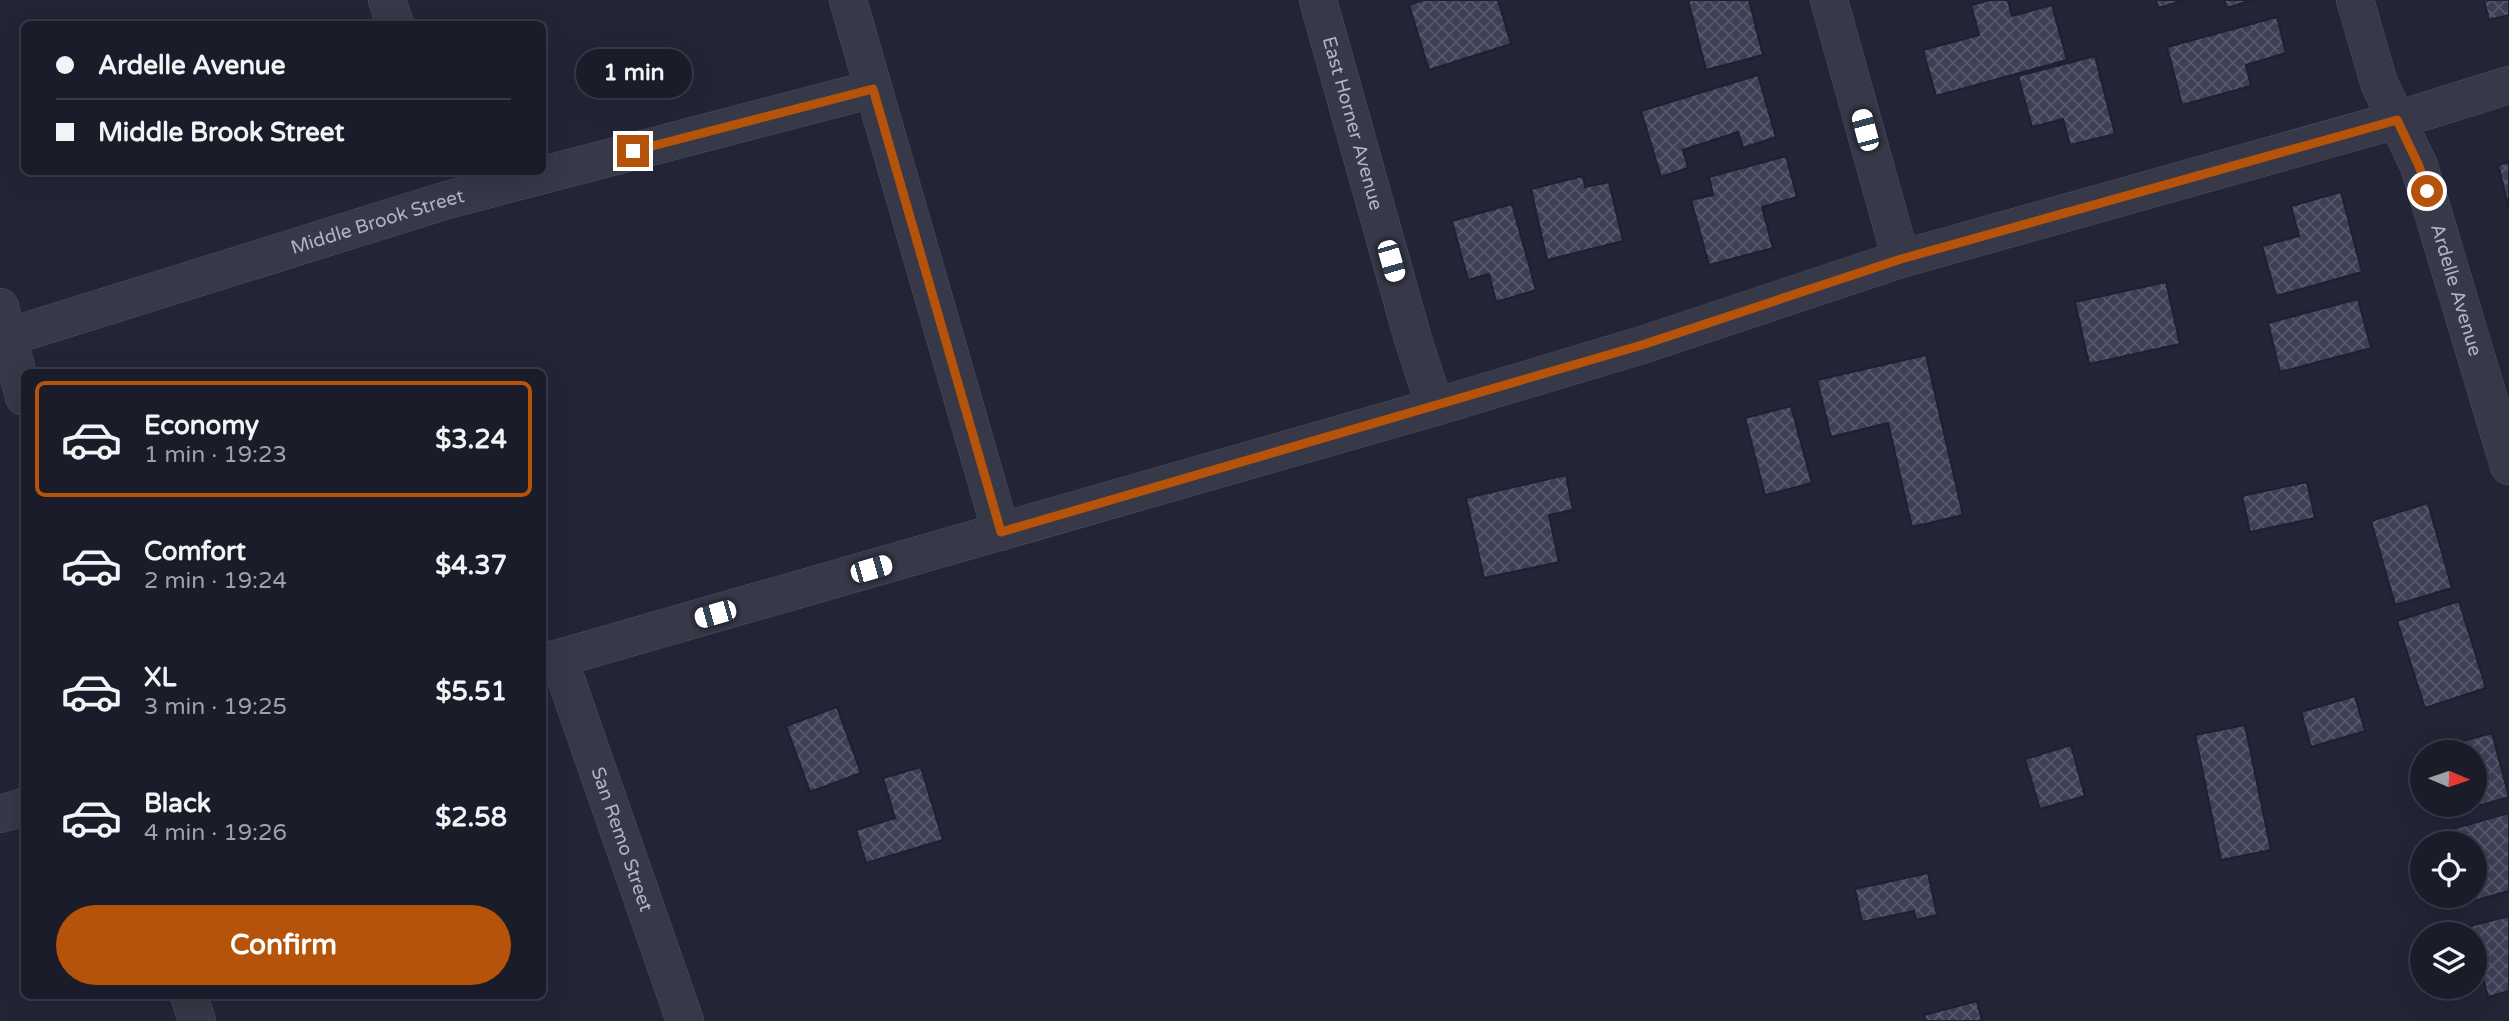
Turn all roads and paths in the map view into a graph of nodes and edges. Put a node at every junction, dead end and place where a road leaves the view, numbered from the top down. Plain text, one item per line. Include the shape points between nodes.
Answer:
1 (387, 0) edge
2 (848, 0) edge
3 (1318, 0) edge
4 (1829, 0) edge
5 (2355, 0) edge
6 (393, 21) edge
7 (2509, 85) edge
8 (873, 89) junction
9 (2397, 120) junction
10 (546, 163) edge
11 (492, 175) edge
12 (443, 186) edge
13 (1901, 259) junction
14 (4, 322) edge
15 (21, 386) edge
16 (1435, 407) junction
17 (2509, 466) edge
18 (1001, 532) junction
19 (551, 661) edge
20 (21, 808) edge
21 (0, 814) edge
22 (190, 999) edge
23 (197, 1021) edge
24 (685, 1021) edge

1 - 6 street
2 - 8 street
3 - 16 street, East Horner Avenue
4 - 13 street
5 - 9 street, Ardelle Avenue via 2379,83
7 - 9 street
8 - 10 street, Middle Brook Street
8 - 18 street
9 - 13 street
9 - 17 street, Ardelle Avenue via 2419,166
11 - 12 street, Middle Brook Street
12 - 14 street, Middle Brook Street
13 - 16 street via 1642,345
14 - 15 street
16 - 18 street
18 - 19 street
19 - 24 street, San Remo Street
20 - 21 street
22 - 23 street

